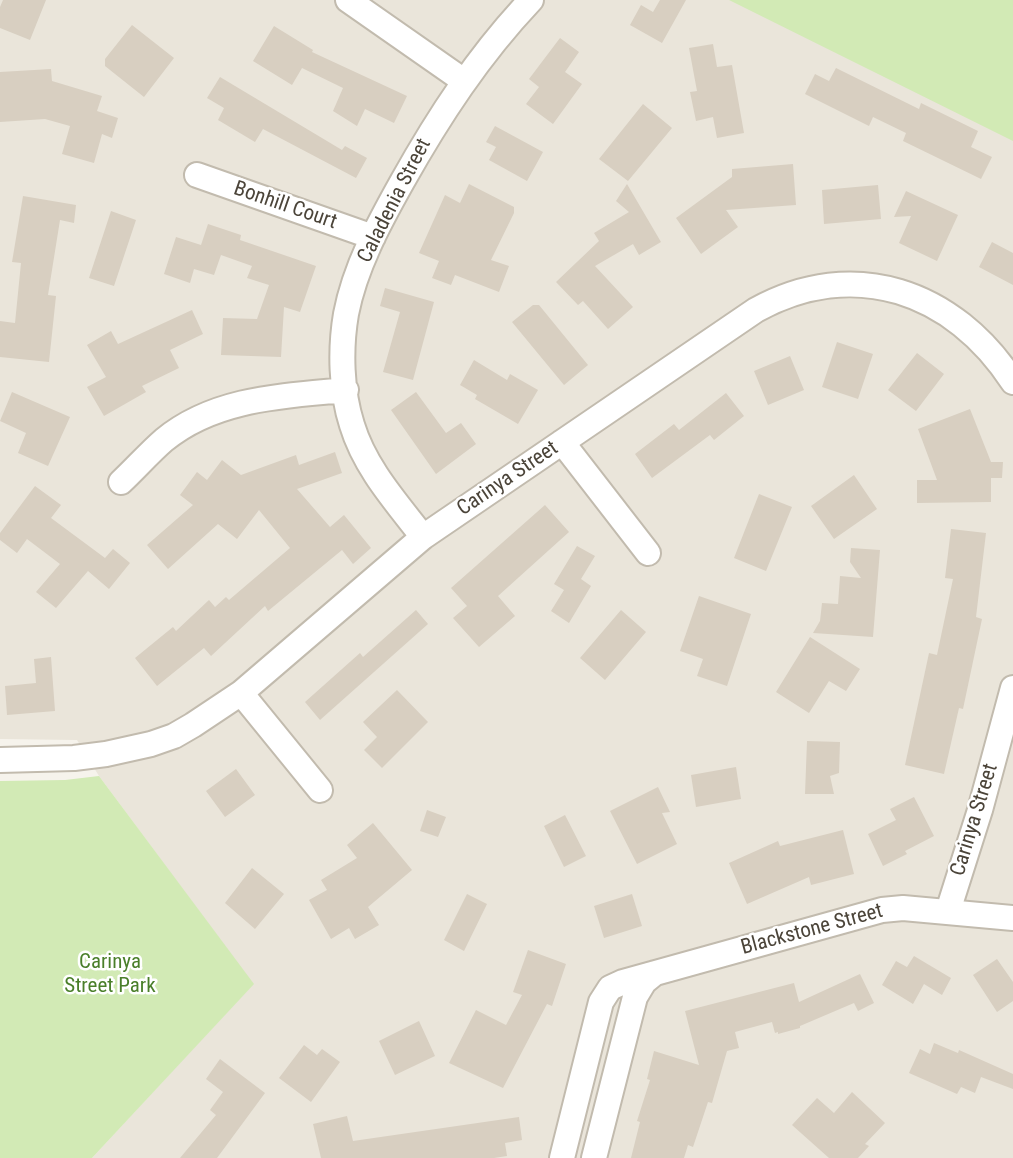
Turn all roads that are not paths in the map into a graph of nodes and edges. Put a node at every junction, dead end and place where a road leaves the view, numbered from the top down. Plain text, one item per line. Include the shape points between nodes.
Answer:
1 (348, 0) edge
2 (531, 0) edge
3 (464, 81) junction
4 (197, 175) dead end
5 (373, 237) junction
6 (1013, 382) edge
7 (346, 390) junction
8 (562, 442) junction
9 (121, 482) dead end
10 (423, 537) junction
11 (648, 553) dead end
12 (1013, 688) edge
13 (241, 693) junction
14 (0, 760) edge
15 (320, 790) dead end
16 (948, 911) junction
17 (1013, 918) edge
18 (655, 972) junction
19 (562, 1158) edge
20 (594, 1158) edge

1 - 3 street
2 - 3 street, Caladenia Street
3 - 5 street, Caladenia Street via 423,144
4 - 5 street, Bonhill Court
5 - 7 street, Caladenia Street via 346,313
6 - 8 street, Carinya Street via 967,328 929,303 887,288 820,286 794,292 756,310
7 - 9 street via 227,407 165,440
7 - 10 street, Caladenia Street via 361,449 375,475
8 - 10 street, Carinya Street
8 - 11 street
10 - 13 street, Carinya Street
12 - 16 street, Carinya Street
13 - 14 street, Carinya Street via 174,736 131,749 74,758
13 - 15 street
16 - 17 street, Blackstone Street
16 - 18 street, Blackstone Street via 882,910
18 - 19 street, Blackstone Street via 618,984 603,997
18 - 20 street via 635,997

